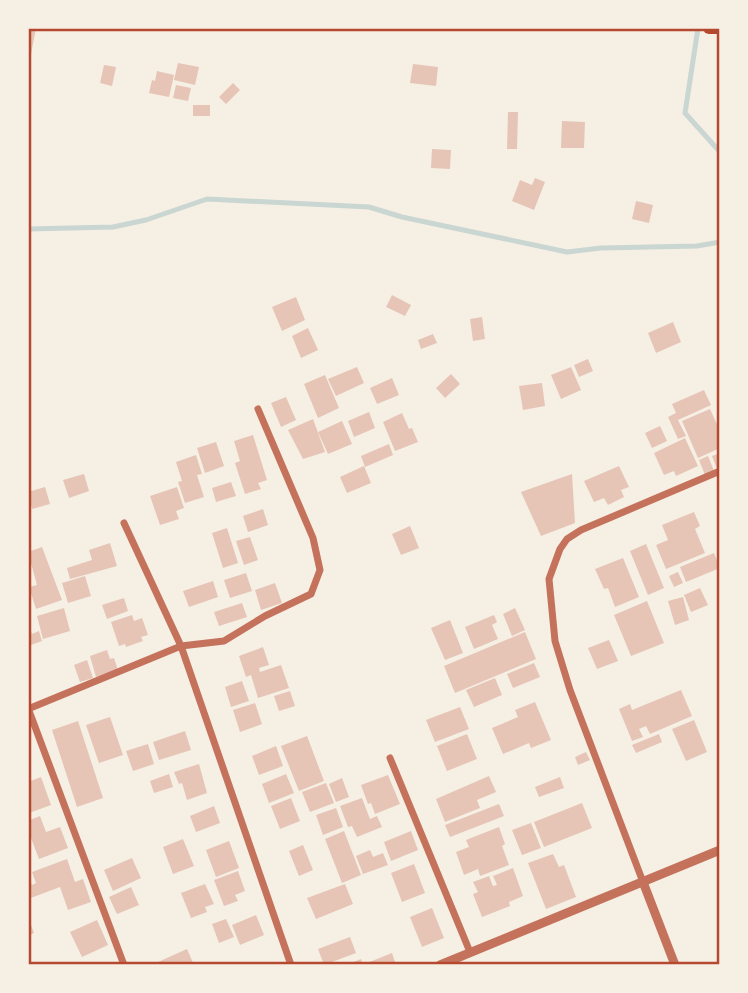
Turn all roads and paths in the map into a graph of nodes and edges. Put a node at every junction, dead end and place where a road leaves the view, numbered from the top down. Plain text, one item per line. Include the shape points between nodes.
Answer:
1 (709, 28) edge
2 (720, 28) edge
3 (258, 409) dead end
4 (720, 471) edge
5 (124, 523) dead end
6 (181, 646) junction
7 (28, 708) edge
8 (390, 758) dead end
9 (720, 850) edge
10 (643, 883) junction
11 (470, 953) junction
12 (124, 965) edge
13 (291, 965) edge
14 (440, 965) edge
15 (675, 965) edge

1 - 2 main road
3 - 6 street via 313,538 320,570 311,594 224,641
4 - 10 street via 581,530 560,549 549,579 555,641 570,690
5 - 6 street
6 - 7 street
6 - 13 street
7 - 12 street
8 - 11 street
9 - 10 street
10 - 11 street
10 - 15 street
11 - 14 street

